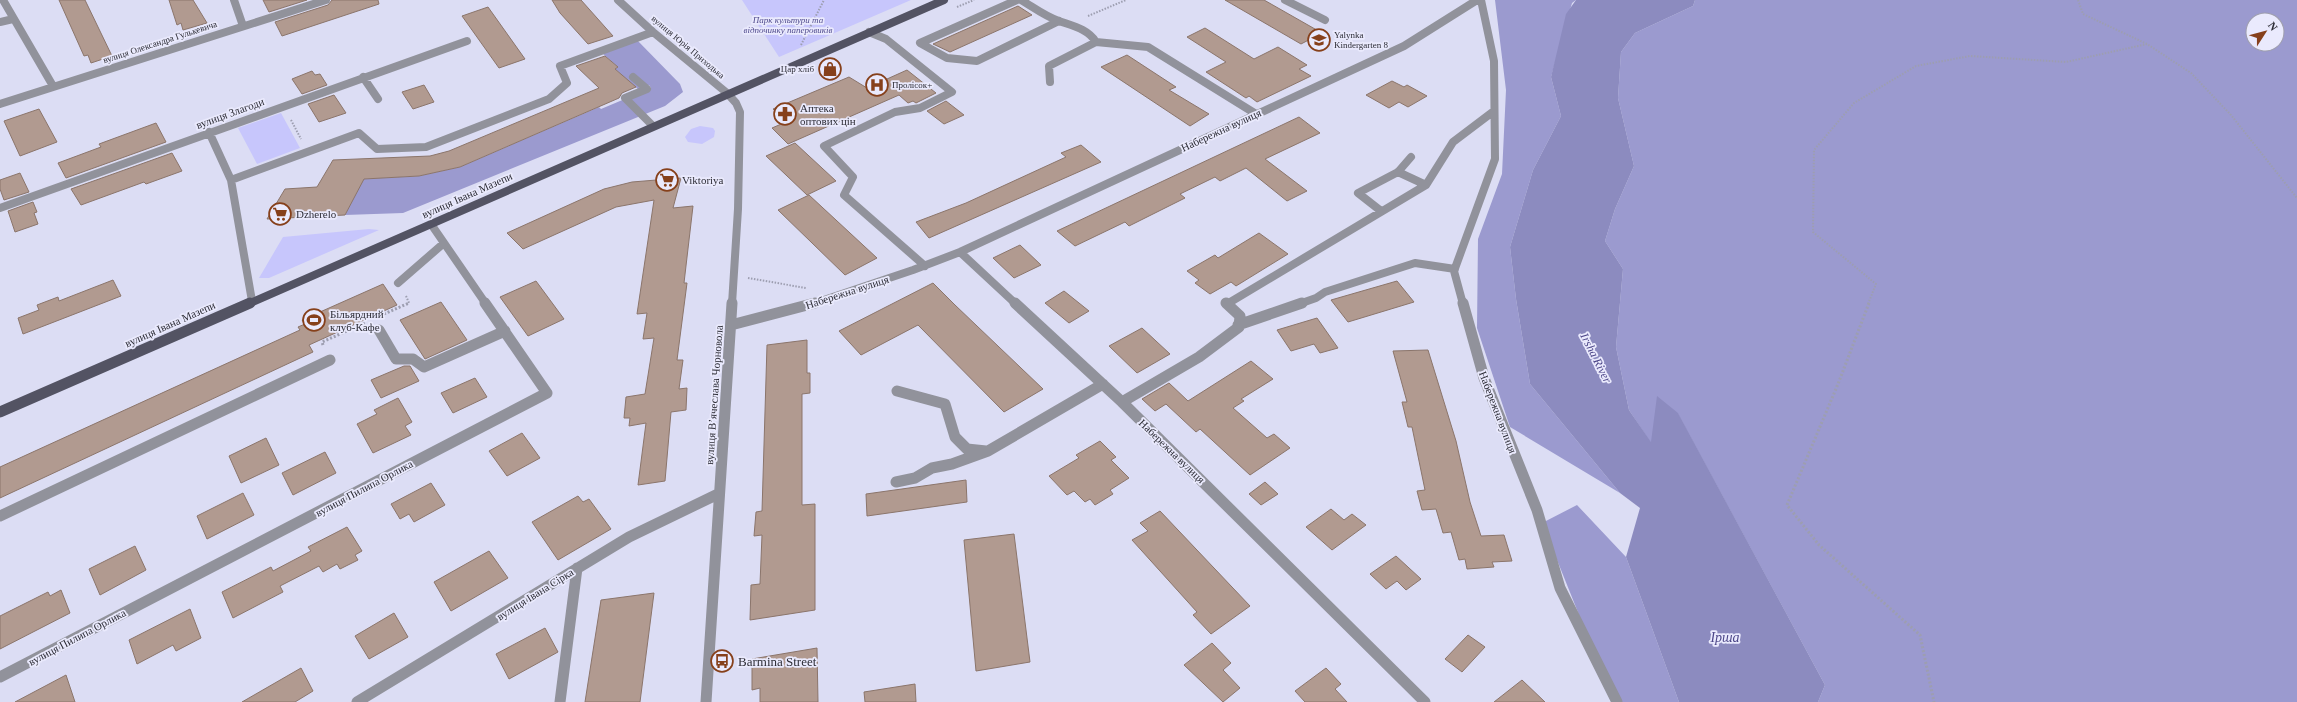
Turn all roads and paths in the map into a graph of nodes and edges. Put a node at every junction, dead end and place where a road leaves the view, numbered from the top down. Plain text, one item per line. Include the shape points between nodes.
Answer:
1 (3, 0) edge
2 (234, 0) edge
3 (326, 0) edge
4 (618, 0) edge
5 (824, 0) edge
6 (944, 0) edge
7 (1017, 0) edge
8 (1021, 0) edge
9 (1126, 0) edge
10 (1285, 0) edge
11 (1476, 0) edge
12 (1481, 0) edge
13 (2078, 0) edge
14 (1083, 18) dead end
15 (13, 19) junction
16 (1325, 20) dead end
17 (1059, 21) junction
18 (0, 22) edge
19 (243, 26) junction
20 (653, 32) junction
21 (869, 32) junction
22 (467, 41) dead end
23 (1096, 42) junction
24 (2146, 44) junction
25 (800, 48) dead end
26 (921, 55) junction
27 (363, 77) junction
28 (633, 77) dead end
29 (1050, 82) dead end
30 (53, 86) junction
31 (727, 93) junction
32 (378, 99) dead end
33 (0, 104) edge
34 (283, 106) junction
35 (1494, 111) junction
36 (1256, 114) junction
37 (653, 126) junction
38 (209, 132) junction
39 (308, 151) junction
40 (1411, 157) dead end
41 (1398, 172) junction
42 (231, 180) junction
43 (1426, 185) junction
44 (2297, 198) edge
45 (0, 208) edge
46 (1381, 211) junction
47 (431, 224) junction
48 (444, 243) junction
49 (960, 252) junction
50 (925, 266) junction
51 (1455, 269) junction
52 (744, 278) dead end
53 (398, 282) dead end
54 (811, 288) dead end
55 (252, 301) junction
56 (731, 325) junction
57 (1238, 325) junction
58 (379, 330) dead end
59 (505, 331) junction
60 (330, 360) dead end
61 (1103, 384) junction
62 (897, 391) dead end
63 (1122, 402) junction
64 (0, 412) edge
65 (988, 451) junction
66 (896, 482) dead end
67 (718, 494) junction
68 (0, 516) edge
69 (577, 568) junction
70 (0, 677) edge
71 (357, 702) edge
72 (560, 702) edge
73 (706, 702) edge
74 (1425, 702) edge
75 (1616, 702) edge
76 (1934, 702) edge

1 - 15 street
2 - 19 street
3 - 19 street, вулиця Олександра Гулькевича
4 - 20 street, вулиця Юрія Приходька
5 - 25 path
6 - 21 main road, вулиця Івана Мазепи
7 - 26 street via 920,43
8 - 17 street
9 - 14 path
10 - 16 street
11 - 36 street, Набережна вулиця via 1404,46
12 - 35 street via 1494,61
13 - 24 path via 2083,14
15 - 18 street
15 - 30 street
17 - 23 street via 1070,23 1092,35
17 - 26 street via 977,61
19 - 30 street, вулиця Олександра Гулькевича
20 - 31 street, вулиця Юрія Приходька
20 - 39 street via 560,66 567,83 549,99 426,147 377,149 359,133
21 - 26 street
21 - 31 main road, вулиця Івана Мазепи
22 - 27 street, вулиця Злагоди
23 - 29 street via 1049,66
23 - 36 street via 1148,47
24 - 44 path via 2191,73
24 - 76 path via 2066,62 1970,56 1916,66 1854,103 1814,150 1813,232 1876,284 1838,384 1787,505 1819,545 1920,634
26 - 50 street via 952,92 920,108 895,112 824,146 853,177 844,195
27 - 32 street
27 - 34 street, вулиця Злагоди
28 - 37 street via 647,89 625,98
30 - 33 street, вулиця Олександра Гулькевича
31 - 37 main road, вулиця Івана Мазепи
31 - 56 street, вулиця Вʼячеслава Чорновола via 740,112 738,210
34 - 38 street, вулиця Злагоди
34 - 39 path
35 - 43 street via 1452,142
35 - 51 street via 1494,159
36 - 49 street, Набережна вулиця
37 - 47 main road, вулиця Івана Мазепи
38 - 42 street
38 - 45 street, вулиця Злагоди
39 - 42 street
40 - 41 street
41 - 43 street
41 - 46 street via 1358,194
42 - 55 street
43 - 46 street
46 - 57 street via 1226,303 1240,316
47 - 48 street, вулиця Пилипа Орлика
47 - 55 main road, вулиця Івана Мазепи
48 - 53 street
48 - 59 street, вулиця Пилипа Орлика
49 - 50 street, Набережна вулиця
49 - 61 street, Набережна вулиця
50 - 56 street, Набережна вулиця via 766,318
51 - 57 street via 1415,263 1325,292 1316,298
51 - 75 street, Набережна вулиця via 1484,378 1537,510 1560,588
52 - 54 path
55 - 64 main road, вулиця Івана Мазепи
56 - 67 street, вулиця Вʼячеслава Чорновола
57 - 63 street via 1199,357
58 - 59 street via 396,359 413,359 424,367
59 - 70 street, вулиця Пилипа Орлика via 546,393
60 - 68 street
61 - 63 street, Набережна вулиця
61 - 65 street
62 - 65 street via 945,404 955,437 967,449
63 - 74 street, Набережна вулиця
65 - 66 street via 932,468 915,478
67 - 69 street, вулиця Івана Сірка via 657,522
67 - 73 street, вулиця Вʼячеслава Чорновола
69 - 71 street, вулиця Івана Сірка
69 - 72 street

